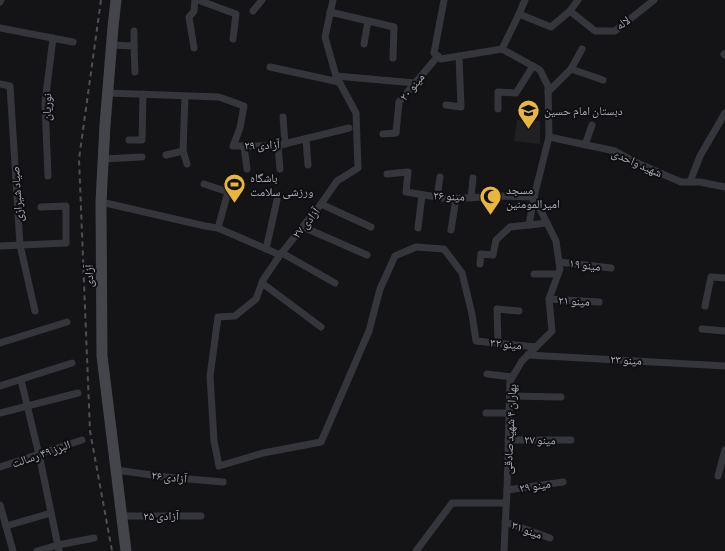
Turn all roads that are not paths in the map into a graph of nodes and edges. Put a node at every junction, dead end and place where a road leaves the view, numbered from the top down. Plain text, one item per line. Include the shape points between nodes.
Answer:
1 (116, 0) edge
2 (195, 0) edge
3 (198, 0) edge
4 (262, 0) edge
5 (333, 0) edge
6 (444, 0) edge
7 (525, 0) edge
8 (578, 0) edge
9 (654, 0) edge
10 (253, 11) dead end
11 (570, 11) junction
12 (330, 12) junction
13 (519, 14) junction
14 (368, 21) junction
15 (0, 28) edge
16 (134, 31) dead end
17 (54, 38) junction
18 (233, 39) dead end
19 (73, 42) dead end
20 (364, 44) dead end
21 (111, 45) junction
22 (134, 46) junction
23 (194, 48) dead end
24 (502, 49) junction
25 (582, 49) dead end
26 (438, 56) junction
27 (459, 56) junction
28 (393, 58) dead end
29 (533, 66) junction
30 (270, 67) dead end
31 (572, 69) junction
32 (135, 72) dead end
33 (338, 79) junction
34 (603, 80) dead end
35 (0, 84) edge
36 (415, 84) junction
37 (548, 92) junction
38 (107, 93) junction
39 (143, 94) junction
40 (185, 96) junction
41 (446, 105) dead end
42 (498, 110) dead end
43 (725, 113) edge
44 (283, 116) dead end
45 (592, 125) dead end
46 (349, 128) dead end
47 (382, 134) dead end
48 (549, 137) junction
49 (306, 139) junction
50 (129, 140) dead end
51 (281, 145) junction
52 (585, 145) junction
53 (244, 146) junction
54 (183, 152) junction
55 (166, 155) dead end
56 (142, 157) dead end
57 (103, 158) junction
58 (187, 164) dead end
59 (308, 165) dead end
60 (247, 169) dead end
61 (280, 169) dead end
62 (387, 174) dead end
63 (48, 176) dead end
64 (440, 177) dead end
65 (473, 178) dead end
66 (690, 182) junction
67 (204, 184) dead end
68 (725, 187) edge
69 (422, 195) junction
70 (437, 197) junction
71 (534, 197) junction
72 (456, 198) junction
73 (471, 198) junction
74 (277, 200) dead end
75 (101, 202) junction
76 (321, 204) junction
77 (40, 207) dead end
78 (547, 223) junction
79 (529, 225) junction
80 (302, 227) junction
81 (371, 227) dead end
82 (218, 228) junction
83 (418, 228) dead end
84 (451, 230) dead end
85 (20, 245) junction
86 (0, 246) edge
87 (266, 249) junction
88 (281, 254) junction
89 (367, 254) dead end
90 (559, 262) junction
91 (480, 264) dead end
92 (611, 268) dead end
93 (534, 274) dead end
94 (558, 274) junction
95 (725, 278) edge
96 (262, 283) junction
97 (335, 283) dead end
98 (549, 299) junction
99 (599, 302) dead end
100 (705, 306) dead end
101 (35, 311) dead end
102 (519, 311) dead end
103 (67, 322) dead end
104 (321, 327) dead end
105 (702, 329) dead end
106 (725, 332) edge
107 (476, 341) joint
108 (0, 343) edge
109 (498, 343) junction
110 (536, 347) junction
111 (528, 354) junction
112 (72, 363) dead end
113 (725, 366) edge
114 (487, 374) dead end
115 (512, 377) junction
116 (21, 380) junction
117 (0, 386) edge
118 (78, 393) dead end
119 (510, 396) junction
120 (561, 397) dead end
121 (27, 407) junction
122 (486, 413) dead end
123 (509, 413) junction
124 (0, 414) edge
125 (82, 440) dead end
126 (508, 440) junction
127 (571, 440) dead end
128 (725, 450) edge
129 (39, 455) junction
130 (0, 467) edge
131 (116, 470) junction
132 (718, 476) dead end
133 (223, 482) dead end
134 (563, 482) dead end
135 (507, 490) junction
136 (506, 503) junction
137 (0, 505) edge
138 (51, 513) junction
139 (121, 516) junction
140 (201, 516) dead end
141 (505, 522) junction
142 (6, 526) junction
143 (94, 538) dead end
144 (550, 538) dead end
145 (59, 548) edge
146 (13, 551) edge
147 (37, 551) edge
148 (126, 551) edge
149 (416, 551) edge
150 (504, 551) edge

1 - 21 main road, آزادی
2 - 23 street via 194,11 189,17
3 - 18 street via 236,14
4 - 10 street
5 - 12 street, آزادی ۲۷
6 - 26 street via 434,53
7 - 13 street
8 - 11 street
9 - 11 street, لاله via 615,31 595,31
11 - 13 street via 551,26
12 - 14 street
12 - 33 street, آزادی ۲۷ via 325,38
13 - 24 street
14 - 20 street
14 - 28 street via 394,27
15 - 17 street
16 - 22 street
17 - 19 street
17 - 63 street, نوریان via 45,103
21 - 22 street
21 - 38 main road, آزادی
22 - 32 street
24 - 27 street
24 - 29 street
25 - 31 street
26 - 27 street
26 - 36 street, مینو ۲۰
27 - 41 street via 461,107
29 - 37 street via 540,70 548,86
29 - 42 street via 516,93 498,92
30 - 33 street
31 - 34 street
31 - 37 street
33 - 36 street
33 - 76 street, آزادی ۲۷ via 356,113 358,168 337,181
35 - 85 street, صیاد شیرازی via 10,86
36 - 47 street, مینو ۲۰ via 399,102 396,133
37 - 48 street
38 - 39 street, آزادی ۲۹
38 - 57 main road, آزادی
39 - 40 street, آزادی ۲۹
39 - 50 street via 142,140
40 - 53 street, آزادی ۲۹ via 219,97 244,106 233,146
40 - 54 street
43 - 66 street via 700,156
44 - 51 street
45 - 52 street
46 - 49 street, آزادی ۲۹
48 - 52 street, شهید واحدی
48 - 71 street
49 - 51 street, آزادی ۲۹
49 - 59 street
51 - 53 street, آزادی ۲۹
51 - 61 street
52 - 66 street, شهید واحدی via 615,151 680,182
53 - 60 street
54 - 55 street
54 - 58 street
56 - 57 street
57 - 75 main road, آزادی
62 - 69 street, مینو ۲۶ via 408,172 406,192
64 - 70 street
65 - 73 street
66 - 68 street, شهید واحدی
67 - 82 street via 228,192
69 - 70 street, مینو ۲۶
69 - 83 street
70 - 72 street, مینو ۲۶
71 - 73 street, مینو ۲۶
71 - 78 street, بهاران ۴ شهید صادقی
71 - 79 street
72 - 73 street, مینو ۲۶
72 - 84 street
74 - 87 street
75 - 82 street
75 - 131 main road, آزادی via 102,356
76 - 80 street, آزادی ۲۷
76 - 81 street
77 - 85 street via 66,206 66,243
78 - 79 street
78 - 90 street, بهاران ۴ شهید صادقی via 556,241
79 - 91 street via 510,227 496,240 493,256 481,254
80 - 88 street, آزادی ۲۷
80 - 89 street
82 - 87 street
85 - 86 street
85 - 101 street, صیاد شیرازی
87 - 88 street
88 - 96 street, آزادی ۲۷
88 - 97 street
90 - 92 street, مینو ۱۹
90 - 94 street, بهاران ۴ شهید صادقی
93 - 94 street
94 - 98 street, بهاران ۴ شهید صادقی
95 - 100 street via 711,277
96 - 104 street
96 - 107 street, آزادی ۲۷ via 256,299 235,316 218,317 210,376 214,441 219,466 263,453 321,442 369,331 380,289 395,256 416,247 444,249 462,273
98 - 99 street, مینو ۲۱
98 - 110 street, بهاران ۴ شهید صادقی via 552,331
102 - 109 street via 497,309
103 - 108 street
105 - 106 street
107 - 109 street, مینو ۳۲
109 - 110 street, مینو ۳۲
110 - 111 street, بهاران ۴ شهید صادقی
111 - 113 street, مینو ۲۳
111 - 115 street, بهاران ۴ شهید صادقی
112 - 116 street
114 - 115 street
115 - 119 street, بهاران ۴ شهید صادقی
116 - 117 street
116 - 121 street
118 - 121 street
119 - 120 street
119 - 123 street, بهاران ۴ شهید صادقی
121 - 124 street
121 - 129 street
122 - 123 street
123 - 126 street, بهاران ۴ شهید صادقی
125 - 129 street, البرز ۴۹ رسالت
126 - 127 street, مینو ۲۷
126 - 135 street, بهاران ۴ شهید صادقی
128 - 132 street
129 - 130 street, البرز ۴۹ رسالت
129 - 138 street
131 - 133 street, آزادی ۲۶
131 - 139 main road, آزادی
134 - 135 street, مینو ۲۹
135 - 136 street, بهاران ۴ شهید صادقی
136 - 141 street, بهاران ۴ شهید صادقی
136 - 149 street via 452,503
137 - 142 street
138 - 142 street
138 - 145 street
139 - 140 street, آزادی ۲۵
139 - 148 main road, آزادی
141 - 144 street, مینو ۳۱
141 - 150 street, بهاران ۴ شهید صادقی
142 - 146 street
143 - 145 street
145 - 147 street

